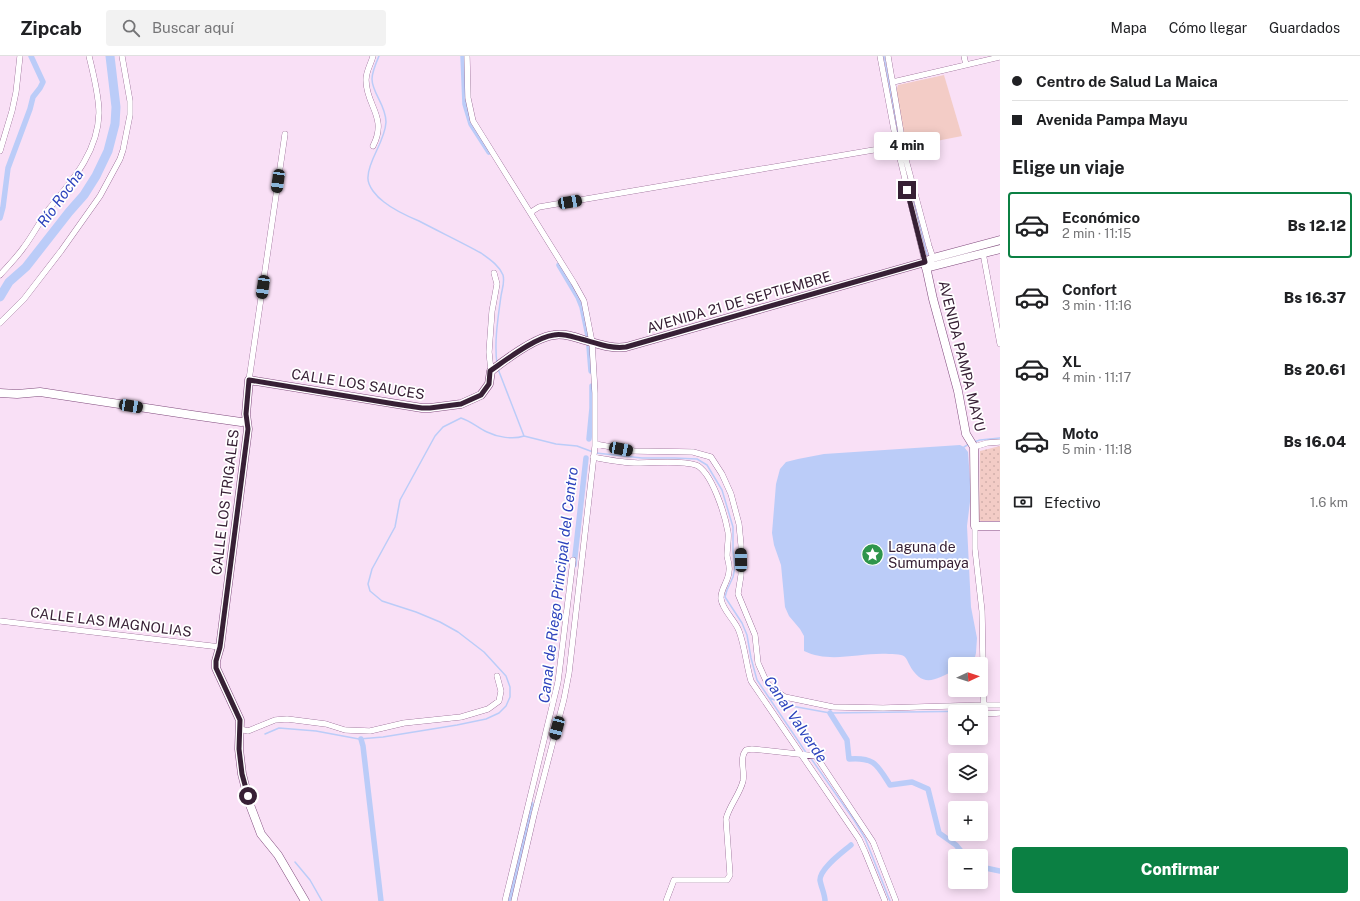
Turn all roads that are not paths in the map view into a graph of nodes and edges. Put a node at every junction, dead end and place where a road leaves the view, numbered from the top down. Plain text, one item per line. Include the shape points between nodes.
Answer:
1 (20, 56) edge
2 (89, 56) edge
3 (122, 56) edge
4 (373, 56) edge
5 (467, 56) edge
6 (880, 56) edge
7 (888, 56) edge
8 (964, 56) edge
9 (1000, 57) edge
10 (966, 65) junction
11 (893, 82) junction
12 (285, 134) dead end
13 (373, 146) dead end
14 (897, 146) junction
15 (0, 151) edge
16 (531, 212) junction
17 (1000, 240) edge
18 (1000, 249) edge
19 (983, 253) junction
20 (933, 258) junction
21 (926, 265) junction
22 (494, 273) dead end
23 (0, 275) edge
24 (0, 323) edge
25 (592, 342) junction
26 (1000, 344) edge
27 (494, 368) junction
28 (249, 380) junction
29 (0, 393) edge
30 (246, 421) junction
31 (1000, 442) edge
32 (595, 445) junction
33 (974, 447) junction
34 (593, 455) junction
35 (975, 526) junction
36 (1000, 526) edge
37 (573, 560) dead end
38 (0, 621) edge
39 (220, 647) junction
40 (497, 676) dead end
41 (984, 705) edge
42 (1000, 705) edge
43 (988, 708) edge
44 (948, 709) edge
45 (988, 710) edge
46 (1000, 714) edge
47 (240, 729) junction
48 (805, 754) junction
49 (305, 901) edge
50 (505, 901) edge
51 (514, 901) edge
52 (666, 901) edge
53 (885, 901) edge
54 (896, 901) edge

1 - 15 street via 15,98
2 - 23 street via 99,113 92,146 82,166 48,210 23,249
3 - 24 street via 130,116 120,159 100,196 61,251 24,299
4 - 13 street via 366,77 366,87 379,127
5 - 16 street via 468,98 473,121
6 - 14 street, AVENIDA PAMPA MAYU
7 - 11 street
8 - 10 street
9 - 10 street
10 - 11 street
11 - 20 street via 905,156
12 - 28 street, CALLE LOS TRIGALES
14 - 16 street via 539,207
14 - 21 street, AVENIDA PAMPA MAYU
16 - 25 street via 584,301
17 - 20 street, AVENIDA 21 DE SEPTIEMBRE
18 - 19 street, AVENIDA 21 DE SEPTIEMBRE
19 - 21 street, AVENIDA 21 DE SEPTIEMBRE
19 - 26 street
20 - 21 street, AVENIDA 21 DE SEPTIEMBRE
21 - 25 street, AVENIDA 21 DE SEPTIEMBRE via 626,347 615,348
21 - 33 street, AVENIDA PAMPA MAYU via 958,391 966,434
22 - 27 street via 497,284 489,352
25 - 27 street, AVENIDA 21 DE SEPTIEMBRE via 554,335 540,340
25 - 32 street
27 - 28 street, CALLE LOS SAUCES via 489,384 481,395 461,404 430,408
28 - 30 street, CALLE LOS TRIGALES
29 - 30 street via 40,392
30 - 39 street, CALLE LOS TRIGALES via 248,429
31 - 33 street
32 - 34 street
32 - 44 street via 634,451 693,452 711,457 731,494 739,524 741,575 738,594 755,635 758,663 767,683 776,691 785,697 834,707
33 - 35 street, AVENIDA PAMPA MAYU
34 - 48 street via 626,463 695,465 706,475 717,495 729,533 727,556 730,569 721,599 739,630 751,681
34 - 51 street via 569,673
35 - 36 street
35 - 41 street, AVENIDA PAMPA MAYU via 982,611
37 - 50 street via 558,682
38 - 39 street, CALLE LAS MAGNOLIAS
39 - 47 street, CALLE LOS TRIGALES via 216,668 240,720
40 - 47 street via 501,691 499,701 488,709 461,718 404,723 370,731 345,730 326,724 288,719 275,720 248,731
42 - 43 street
45 - 46 street
47 - 49 street, CALLE LOS TRIGALES via 239,749 250,805 261,834 278,855
48 - 52 street via 746,750 742,757 743,782 726,819 730,875 727,880 674,880
48 - 53 street via 859,839
48 - 54 street via 816,756 869,835

